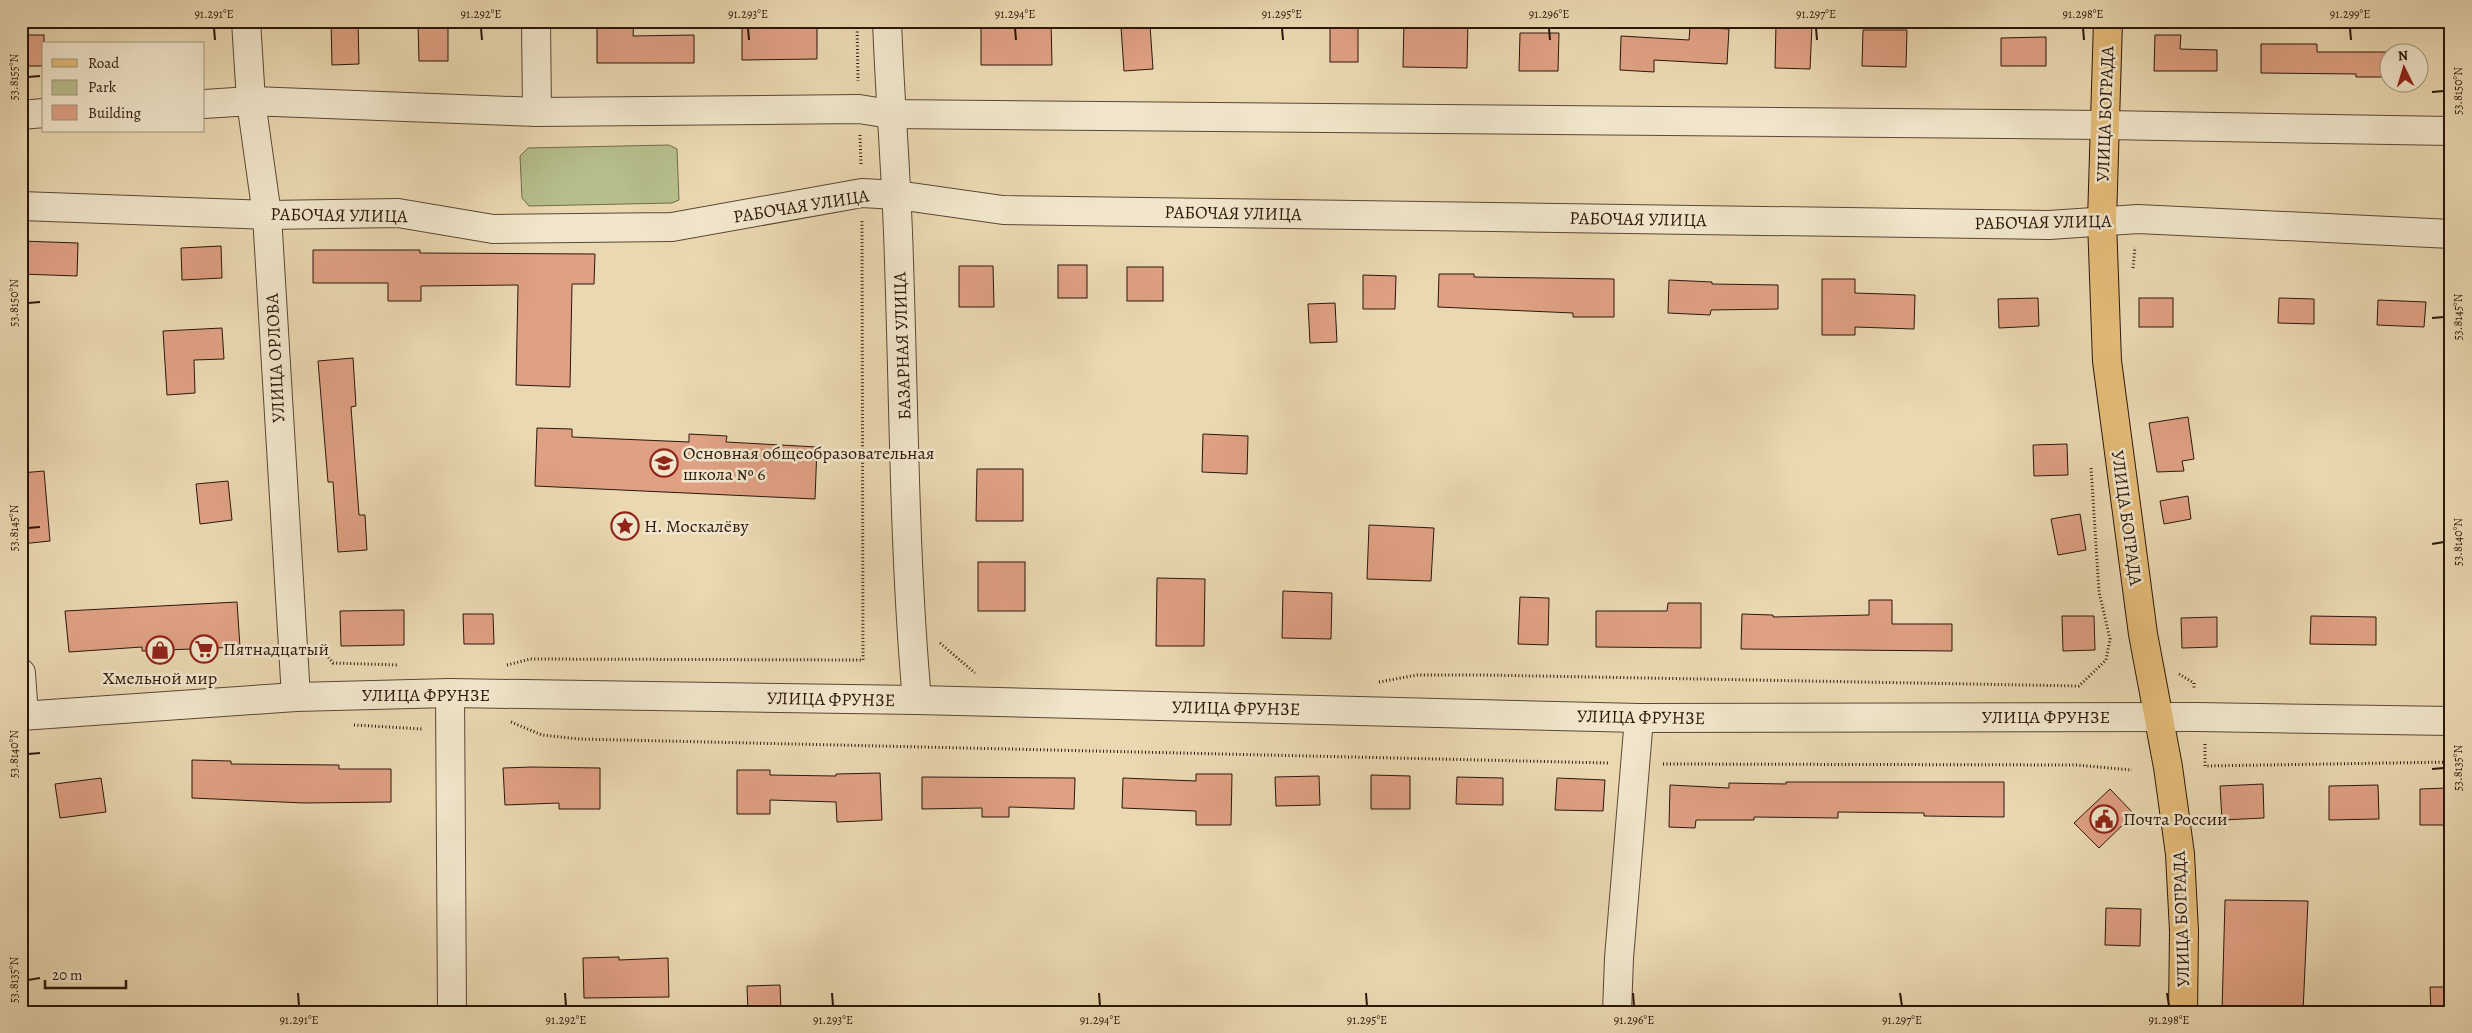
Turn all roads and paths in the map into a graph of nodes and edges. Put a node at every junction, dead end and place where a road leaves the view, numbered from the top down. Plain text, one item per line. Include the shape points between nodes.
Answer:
1 (246, 21) edge
2 (536, 21) edge
3 (857, 21) edge
4 (887, 21) edge
5 (2108, 21) edge
6 (251, 101) junction
7 (205, 104) edge
8 (859, 109) junction
9 (537, 112) junction
10 (42, 113) edge
11 (890, 114) junction
12 (21, 115) edge
13 (2105, 125) junction
14 (2451, 131) edge
15 (862, 193) junction
16 (897, 195) junction
17 (21, 206) edge
18 (266, 215) junction
19 (2102, 221) junction
20 (2451, 234) edge
21 (2091, 463) dead end
22 (938, 642) dead end
23 (320, 647) dead end
24 (400, 665) dead end
25 (504, 665) dead end
26 (21, 673) edge
27 (984, 673) dead end
28 (2176, 673) dead end
29 (1371, 682) dead end
30 (2194, 692) dead end
31 (450, 693) junction
32 (296, 696) junction
33 (917, 700) junction
34 (23, 716) edge
35 (2158, 717) junction
36 (1640, 718) junction
37 (508, 720) dead end
38 (2451, 721) edge
39 (351, 725) dead end
40 (449, 731) junction
41 (2205, 744) dead end
42 (2451, 762) edge
43 (1636, 764) junction
44 (2132, 770) dead end
45 (452, 1012) edge
46 (1617, 1012) edge
47 (2183, 1012) edge

1 - 6 street, УЛИЦА ОРЛОВА
2 - 9 street
3 - 8 path
4 - 11 street, БАЗАРНАЯ УЛИЦА
5 - 13 main road, УЛИЦА БОГРАДА
6 - 7 street
6 - 9 street
6 - 18 street, УЛИЦА ОРЛОВА
8 - 9 street
8 - 11 street
8 - 15 path
10 - 12 street
11 - 13 street
11 - 16 street, БАЗАРНАЯ УЛИЦА
13 - 14 street
13 - 19 main road, УЛИЦА БОГРАДА
15 - 16 street, РАБОЧАЯ УЛИЦА
15 - 18 street, РАБОЧАЯ УЛИЦА via 672,227 493,229 398,214
15 - 25 path via 863,660 530,659
16 - 19 street, РАБОЧАЯ УЛИЦА via 1003,210 2049,225
16 - 33 street, БАЗАРНАЯ УЛИЦА via 910,626
17 - 18 street, РАБОЧАЯ УЛИЦА
18 - 32 street, УЛИЦА ОРЛОВА
19 - 20 street, РАБОЧАЯ УЛИЦА via 2138,219
19 - 35 main road, УЛИЦА БОГРАДА via 2110,380 2143,634
21 - 29 path via 2100,592 2110,639 2106,660 2079,686 1464,675 1417,675
22 - 27 path via 975,673
23 - 24 path via 333,663
26 - 34 street
28 - 30 path via 2194,683
31 - 32 street, УЛИЦА ФРУНЗЕ
31 - 33 street, УЛИЦА ФРУНЗЕ
31 - 40 street
32 - 34 street, УЛИЦА ФРУНЗЕ
33 - 36 street, УЛИЦА ФРУНЗЕ
35 - 36 street, УЛИЦА ФРУНЗЕ
35 - 38 street, УЛИЦА ФРУНЗЕ
35 - 47 main road, УЛИЦА БОГРАДА via 2180,854 2184,931
36 - 43 street
37 - 43 path via 542,735 579,739
39 - 40 path
40 - 45 street
41 - 42 path via 2205,766
43 - 44 path via 2076,765
43 - 46 street

